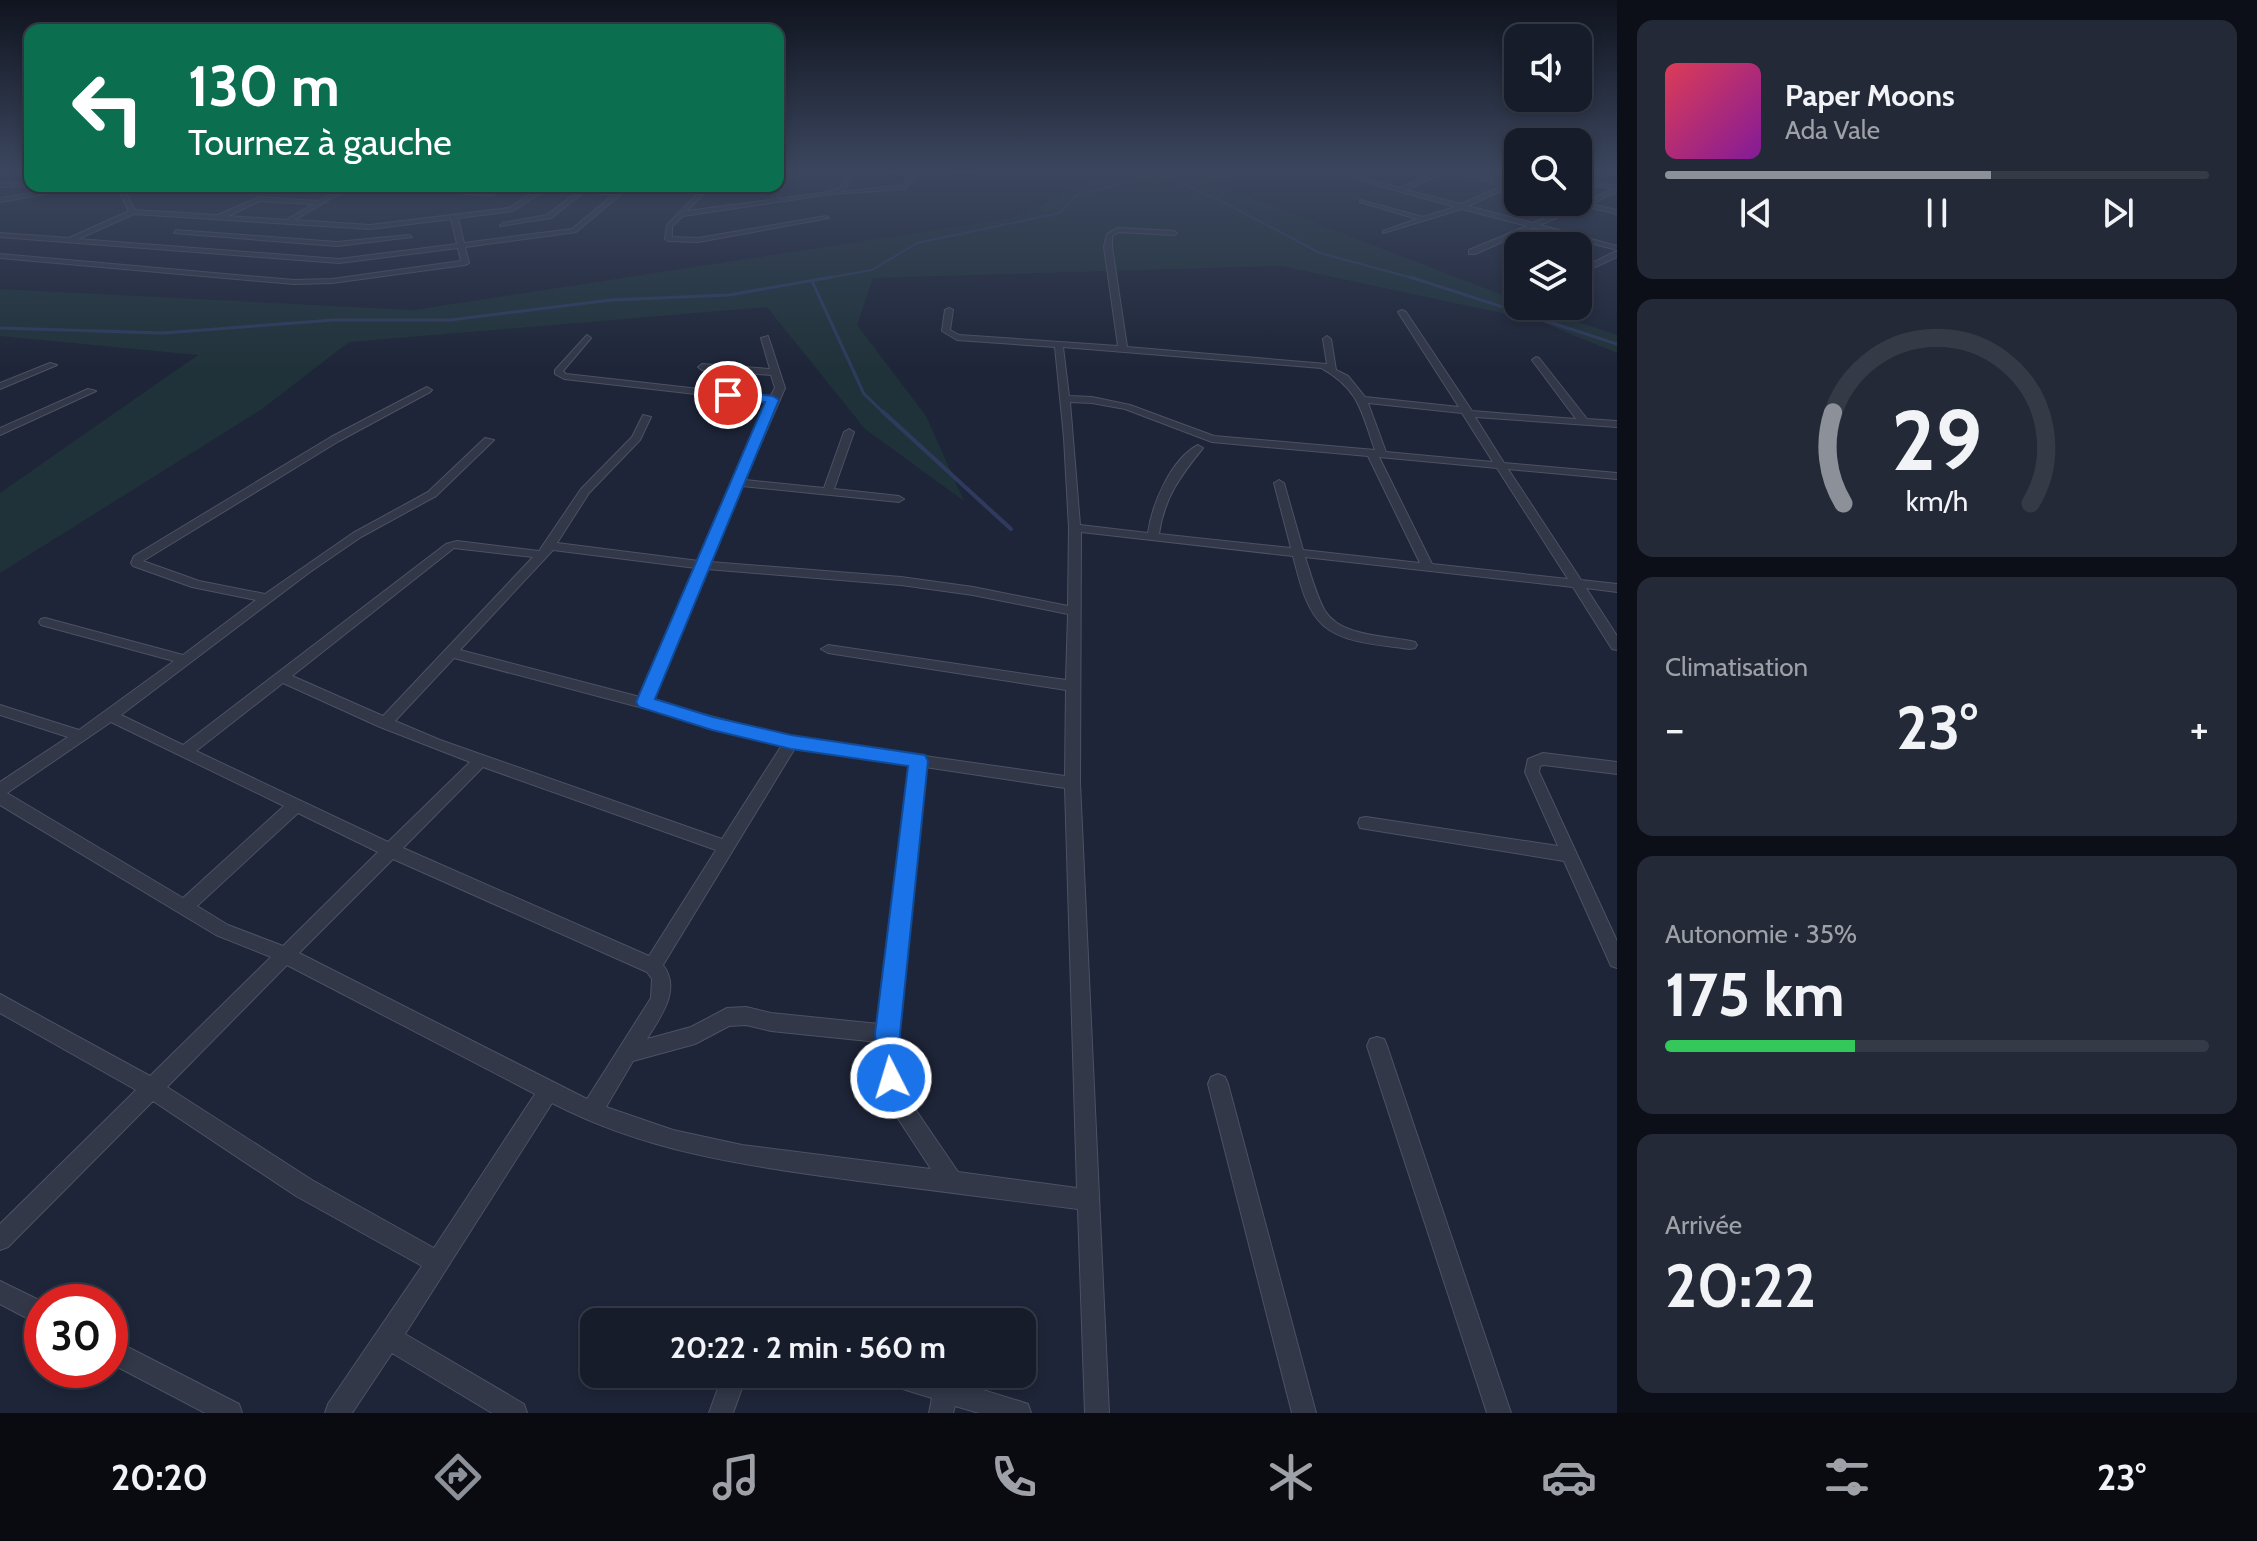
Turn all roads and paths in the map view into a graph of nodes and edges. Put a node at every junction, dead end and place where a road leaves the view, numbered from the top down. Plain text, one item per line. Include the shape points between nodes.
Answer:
1 (409, 237) edge
2 (41, 238) edge
3 (74, 238) edge
4 (164, 238) edge
5 (256, 238) edge
6 (399, 238) edge
7 (458, 238) edge
8 (523, 238) edge
9 (668, 238) edge
10 (710, 238) edge
11 (1109, 238) edge
12 (1504, 238) edge
13 (1578, 238) edge
14 (69, 240) junction
15 (508, 240) joint
16 (460, 246) junction
17 (145, 247) junction
18 (1617, 248) edge
19 (412, 252) junction
20 (1472, 252) dead end
21 (0, 256) edge
22 (379, 256) junction
23 (1614, 258) edge
24 (1592, 267) edge
25 (383, 275) junction
26 (949, 310) dead end
27 (1402, 312) dead end
28 (587, 338) dead end
29 (765, 338) dead end
30 (1327, 339) dead end
31 (1059, 347) junction
32 (1123, 349) junction
33 (1536, 360) dead end
34 (53, 365) dead end
35 (702, 367) dead end
36 (1332, 370) junction
37 (774, 372) junction
38 (0, 386) edge
39 (427, 390) dead end
40 (91, 391) dead end
41 (1064, 399) junction
42 (773, 400) junction
43 (1362, 400) junction
44 (1468, 413) junction
45 (646, 417) dead end
46 (1584, 422) junction
47 (1617, 424) edge
48 (2, 429) edge
49 (849, 432) dead end
50 (489, 440) dead end
51 (1198, 448) dead end
52 (1376, 453) junction
53 (1501, 464) junction
54 (1617, 476) edge
55 (738, 482) junction
56 (1279, 483) dead end
57 (828, 492) junction
58 (899, 499) dead end
59 (1075, 528) junction
60 (1153, 536) junction
61 (545, 550) junction
62 (1299, 554) junction
63 (701, 565) junction
64 (1428, 567) junction
65 (1579, 584) junction
66 (1617, 588) edge
67 (266, 598) junction
68 (1075, 611) junction
69 (45, 622) dead end
70 (1410, 645) dead end
71 (1617, 646) edge
72 (828, 649) dead end
73 (453, 653) junction
74 (185, 660) junction
75 (282, 677) junction
76 (1074, 686) junction
77 (645, 702) junction
78 (0, 710) edge
79 (110, 716) junction
80 (385, 723) junction
81 (81, 736) junction
82 (791, 742) junction
83 (184, 752) junction
84 (480, 761) junction
85 (918, 761) junction
86 (1617, 768) edge
87 (1072, 783) junction
88 (0, 790) edge
89 (0, 797) edge
90 (296, 805) junction
91 (1366, 823) dead end
92 (725, 847) junction
93 (392, 851) junction
94 (1569, 855) junction
95 (184, 908) junction
96 (286, 955) junction
97 (1617, 960) edge
98 (653, 966) junction
99 (0, 1003) edge
100 (887, 1034) junction
101 (1377, 1046) dead end
102 (628, 1053) junction
103 (1218, 1084) dead end
104 (151, 1088) junction
105 (548, 1091) junction
106 (591, 1112) junction
107 (951, 1180) junction
108 (1089, 1200) junction
109 (0, 1239) edge
110 (438, 1263) junction
111 (0, 1292) edge
112 (24, 1305) edge
113 (389, 1338) junction
114 (128, 1359) edge
115 (730, 1388) edge
116 (918, 1388) edge
117 (944, 1402) edge
118 (230, 1413) edge
119 (337, 1413) edge
120 (515, 1413) edge
121 (721, 1413) edge
122 (1019, 1413) edge
123 (1097, 1413) edge
124 (1304, 1413) edge
125 (1499, 1413) edge

1 - 19 street
2 - 14 street
3 - 14 street
4 - 17 street
5 - 6 street via 337,244
7 - 16 street
8 - 15 street
9 - 10 street
11 - 32 street
12 - 20 street
13 - 18 street
14 - 17 street
15 - 16 street
16 - 19 street
16 - 25 street via 465,263
17 - 22 street via 322,262
19 - 22 street
21 - 25 street via 311,283
22 - 25 street
23 - 24 street
26 - 31 street via 946,331 957,337
27 - 44 street
28 - 42 street via 558,372
29 - 37 street
30 - 36 street
31 - 32 street
31 - 41 street
32 - 36 street
33 - 46 street
34 - 38 street
35 - 37 street
36 - 43 street
37 - 42 street via 780,388
39 - 67 street via 335,439 138,559 137,563 196,584
40 - 48 street
41 - 52 street via 1127,407 1212,439
41 - 59 street
42 - 55 street
43 - 44 street
43 - 52 street
44 - 46 street
44 - 53 street
45 - 61 street via 636,438 585,491
46 - 47 street
49 - 57 street
50 - 67 street via 432,494 357,535
51 - 60 street via 1160,497
52 - 53 street
52 - 64 street
53 - 54 street
53 - 65 street
55 - 57 street
55 - 63 street
56 - 62 street
57 - 58 street
59 - 60 street
59 - 68 street
60 - 62 street
61 - 63 street
61 - 73 street
61 - 75 street via 450,546
62 - 64 street
62 - 70 street via 1324,620 1343,631
63 - 68 street via 901,581
63 - 77 street
64 - 65 street
65 - 66 street
65 - 71 street
67 - 74 street
68 - 76 street
69 - 74 street
72 - 76 street
73 - 77 street
73 - 80 street
74 - 79 street
75 - 80 street
75 - 83 street
76 - 87 street
77 - 82 street
78 - 81 street
79 - 81 street
79 - 83 street
80 - 84 street
81 - 88 street
82 - 85 street
82 - 92 street
83 - 90 street
84 - 92 street
84 - 93 street
85 - 87 street
85 - 100 street
86 - 94 street via 1561,760 1533,763 1532,772
87 - 108 street
89 - 95 street
90 - 93 street
90 - 95 street
91 - 94 street
92 - 98 street
93 - 96 street
93 - 98 street
94 - 97 street
95 - 96 street via 222,930
96 - 104 street
96 - 105 street
98 - 102 street via 661,977 660,1000
99 - 104 street
100 - 102 street via 727,1017 695,1035
100 - 107 street via 891,1078 904,1110
101 - 125 street
102 - 106 street
103 - 124 street
104 - 109 street
104 - 110 street via 304,1188
105 - 106 street
105 - 110 street
106 - 107 street via 673,1140 742,1155
107 - 108 street
108 - 123 street
110 - 113 street
111 - 112 street
113 - 119 street
113 - 120 street
114 - 118 street
115 - 121 street
116 - 117 street
117 - 122 street

